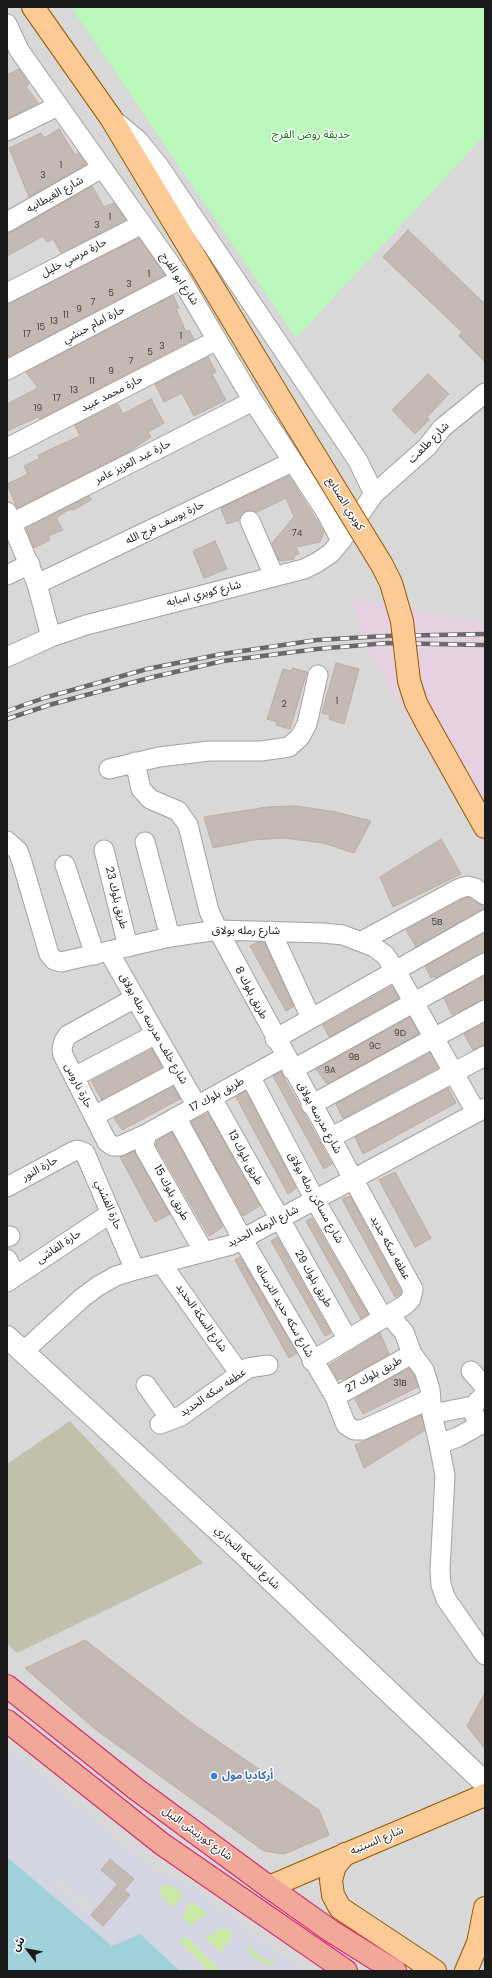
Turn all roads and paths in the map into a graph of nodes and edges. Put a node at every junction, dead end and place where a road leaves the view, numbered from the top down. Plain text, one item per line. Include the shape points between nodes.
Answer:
1 (33, 7) edge
2 (7, 24) edge
3 (13, 54) edge
4 (58, 106) junction
5 (111, 118) junction
6 (7, 131) edge
7 (102, 168) junction
8 (7, 222) edge
9 (142, 224) junction
10 (181, 279) junction
11 (7, 293) edge
12 (217, 340) junction
13 (7, 370) edge
14 (485, 393) edge
15 (253, 401) junction
16 (7, 448) edge
17 (292, 462) junction
18 (374, 494) junction
19 (250, 522) dead end
20 (10, 525) edge
21 (341, 541) junction
22 (30, 564) junction
23 (7, 575) edge
24 (274, 576) junction
25 (37, 584) junction
26 (51, 637) junction
27 (7, 656) edge
28 (318, 675) dead end
29 (135, 762) junction
30 (109, 768) dead end
31 (485, 828) edge
32 (7, 841) edge
33 (144, 842) dead end
34 (104, 850) dead end
35 (65, 865) dead end
36 (485, 895) edge
37 (485, 920) edge
38 (218, 930) junction
39 (271, 931) junction
40 (170, 938) junction
41 (362, 941) junction
42 (128, 947) junction
43 (102, 954) junction
44 (485, 963) edge
45 (396, 971) junction
46 (135, 998) junction
47 (414, 1003) junction
48 (485, 1010) edge
49 (311, 1018) junction
50 (156, 1034) junction
51 (434, 1038) junction
52 (275, 1039) junction
53 (485, 1056) edge
54 (289, 1064) junction
55 (177, 1072) junction
56 (454, 1073) junction
57 (250, 1076) junction
58 (74, 1078) junction
59 (204, 1102) junction
60 (311, 1105) junction
61 (481, 1110) edge
62 (94, 1116) junction
63 (176, 1118) junction
64 (148, 1133) junction
65 (330, 1138) junction
66 (72, 1152) joint
67 (352, 1180) junction
68 (7, 1187) edge
69 (315, 1200) junction
70 (111, 1213) junction
71 (279, 1219) junction
72 (243, 1240) junction
73 (204, 1252) junction
74 (7, 1259) edge
75 (161, 1263) junction
76 (135, 1270) junction
77 (11, 1279) edge
78 (386, 1316) junction
79 (7, 1336) edge
80 (348, 1340) junction
81 (23, 1352) junction
82 (412, 1354) junction
83 (312, 1361) junction
84 (268, 1365) dead end
85 (471, 1371) dead end
86 (240, 1374) junction
87 (146, 1385) dead end
88 (485, 1387) edge
89 (335, 1397) junction
90 (479, 1400) edge
91 (431, 1407) junction
92 (484, 1423) edge
93 (440, 1444) junction
94 (485, 1655) edge
95 (7, 1686) edge
96 (7, 1721) edge
97 (485, 1783) edge
98 (485, 1796) edge
99 (345, 1854) junction
100 (269, 1887) junction
101 (483, 1916) edge
102 (485, 1946) edge
103 (346, 1971) edge
104 (396, 1971) edge
105 (435, 1971) edge
106 (466, 1971) edge

1 - 5 main road
2 - 3 street, شارع ابو الفرج
3 - 4 street, شارع ابو الفرج
4 - 6 street
4 - 7 street, شارع ابو الفرج
5 - 18 street via 138,140 159,166 358,461
5 - 31 main road, كوبري الصنايع, bridge via 379,559 391,583 402,621 409,681 416,703
7 - 8 street, شارع الغيطانيه
7 - 9 street, شارع ابو الفرج
9 - 10 street, شارع ابو الفرج
9 - 11 street, حارة مرسي خليل
10 - 12 street, شارع ابو الفرج
10 - 13 street, حارة امام حبشي
12 - 15 street, شارع ابو الفرج
12 - 16 street, حارة محمد عبيد
14 - 18 street, شارع طلعت via 442,428 427,446
15 - 17 street, شارع ابو الفرج
15 - 20 street, حارة عبد العزيز عامر
17 - 21 street, شارع ابو الفرج via 326,512
17 - 25 street, حارة يوسف فرج الله
18 - 21 street, شارع كوبري امبابه
19 - 24 street
20 - 22 street
21 - 24 street, شارع كوبري امبابه via 331,553 318,562
22 - 23 street
22 - 25 street
24 - 26 street, شارع كوبري امبابه via 86,625
25 - 26 street
26 - 27 street, شارع كوبري امبابه
28 - 29 street via 307,724 300,737 289,747 261,751 209,751
29 - 30 street
29 - 38 street, طريق بلوك 8 via 141,789 150,799 178,811 188,825 209,911
32 - 43 street, شارع رمله بولاق via 18,851 49,954 54,960 61,962
33 - 40 street
34 - 42 street, طريق بلوك 23
35 - 43 street, شارع خلف مدرسه رمله بولاق
36 - 41 street via 475,888 466,886
37 - 45 street
38 - 39 street, شارع رمله بولاق
38 - 40 street, شارع رمله بولاق
38 - 52 street, طريق بلوك 8
39 - 41 street, شارع رمله بولاق via 343,935
39 - 49 street
40 - 42 street, شارع رمله بولاق
41 - 45 street, شارع رمله بولاق via 385,955
42 - 43 street, شارع رمله بولاق
43 - 46 street, شارع خلف مدرسه رمله بولاق
44 - 47 street, طريق بلوك 17
45 - 47 street, شارع رمله بولاق
45 - 49 street
46 - 50 street, شارع خلف مدرسه رمله بولاق
46 - 58 street, حارة ناروس via 68,1035 62,1049
47 - 51 street, شارع رمله بولاق
47 - 54 street, طريق بلوك 17
48 - 51 street
49 - 52 street
50 - 55 street, شارع خلف مدرسه رمله بولاق
50 - 58 street
51 - 56 street, شارع رمله بولاق
51 - 60 street
52 - 54 street, طريق بلوك 8
53 - 56 street
54 - 57 street, طريق بلوك 17
54 - 60 street, شارع مدرسه بولاق
55 - 59 street, شارع خلف مدرسه رمله بولاق
55 - 62 street
56 - 61 street, شارع رمله بولاق
56 - 65 street
57 - 59 street, طريق بلوك 17
57 - 69 street, شارع مساكن رمله بولاق
58 - 62 street, حارة ناروس
59 - 63 street, طريق بلوك 17
59 - 71 street, طريق بلوك 13
60 - 65 street, شارع مدرسه بولاق
61 - 67 street, شارع الرمله الجديد
62 - 64 street, حارة ناروس via 107,1142 113,1146 120,1146
63 - 64 street, طريق بلوك 17
63 - 72 street, شارع سكه حديد الترسانه
64 - 73 street, طريق بلوك 15 via 144,1142 145,1149
65 - 67 street, شارع مدرسه بولاق
66 - 68 street, حارة النور
66 - 70 street, حارة الفشني via 81,1151 87,1156
67 - 69 street, شارع الرمله الجديد
67 - 78 street, عطفه سكه حديد via 413,1289 411,1298
69 - 71 street, شارع الرمله الجديد
69 - 78 street, شارع مساكن رمله بولاق
70 - 76 street, حارة الفشني
70 - 77 street, حارة الفاشى
71 - 72 street, شارع الرمله الجديد
71 - 80 street, طريق بلوك 29
72 - 73 street, شارع الرمله الجديد via 224,1248
72 - 83 street, شارع سكه حديد الترسانه
73 - 75 street, شارع الرمله الجديد
74 - 77 street
75 - 76 street, شارع الرمله الجديد
75 - 86 street, شارع السكة الحديد
76 - 81 street, شارع الرمله الجديد via 116,1276 98,1286
78 - 80 street, عطفه سكه حديد
78 - 82 street, شارع مساكن رمله بولاق via 404,1332
79 - 81 street, شارع السكه التجاري
80 - 83 street, عطفه سكه حديد
81 - 97 street, شارع السكه التجاري via 231,1542
82 - 89 street, طريق بلوك 27
82 - 91 street, شارع مساكن رمله بولاق via 428,1379
83 - 89 street, شارع سكه حديد الترسانه
84 - 86 street, عطفه سكه الحديد via 253,1367
85 - 88 street
86 - 87 street, عطفه سكه الحديد via 181,1416 165,1422
89 - 91 street, شارع سكه حديد الترسانه via 346,1425 354,1430 362,1430
90 - 91 street, شارع سكه حديد الترسانه
90 - 92 street via 473,1412 480,1422
91 - 93 street, شارع مساكن رمله بولاق
92 - 93 street via 458,1438
93 - 94 street, شارع مساكن رمله بولاق via 445,1476 441,1585 446,1599
95 - 100 highway, شارع كورنيش النيل via 136,1789
96 - 103 highway via 162,1844
98 - 99 main road, شارع السبتيه
99 - 100 main road, شارع السبتيه
99 - 105 main road via 335,1866 331,1880 332,1895 340,1908
100 - 104 highway, شارع كورنيش النيل via 331,1931
101 - 102 main road
101 - 106 main road via 478,1943

